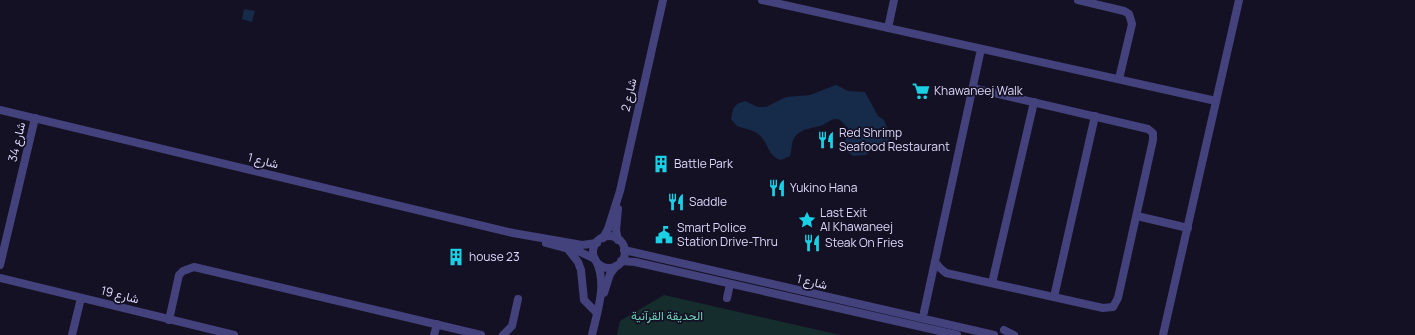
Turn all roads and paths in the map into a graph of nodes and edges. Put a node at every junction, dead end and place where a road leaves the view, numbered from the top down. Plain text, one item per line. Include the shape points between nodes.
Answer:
1 (663, 0) edge
2 (762, 0) edge
3 (894, 0) edge
4 (1078, 0) edge
5 (1239, 0) edge
6 (888, 28) junction
7 (981, 48) junction
8 (1120, 79) junction
9 (973, 88) junction
10 (1216, 101) junction
11 (1034, 102) junction
12 (0, 110) edge
13 (1095, 116) junction
14 (35, 118) junction
15 (619, 196) junction
16 (1137, 216) junction
17 (1188, 228) junction
18 (520, 235) junction
19 (600, 240) junction
20 (618, 240) junction
21 (567, 248) junction
22 (624, 250) junction
23 (596, 261) junction
24 (935, 262) junction
25 (618, 264) junction
26 (0, 265) edge
27 (946, 273) junction
28 (0, 278) edge
29 (932, 278) junction
30 (992, 283) junction
31 (730, 284) junction
32 (1054, 297) junction
33 (81, 298) junction
34 (727, 298) dead end
35 (518, 299) dead end
36 (924, 312) dead end
37 (597, 313) junction
38 (169, 320) junction
39 (437, 324) junction
40 (1004, 330) dead end
41 (72, 335) edge
42 (234, 335) edge
43 (434, 335) edge
44 (481, 335) edge
45 (503, 335) edge
46 (592, 335) edge
47 (957, 335) edge
48 (994, 335) edge
49 (1014, 335) edge
50 (1163, 335) edge

1 - 15 street, شارع 2
2 - 6 street
3 - 6 street
4 - 8 street via 1124,11 1131,19
5 - 10 street
6 - 7 street
7 - 8 street
7 - 9 street
8 - 10 street
9 - 11 street
9 - 24 street
10 - 17 street
11 - 13 street
11 - 30 street
12 - 14 street, شارع 1
13 - 16 street via 1148,128 1153,133
13 - 32 street
14 - 18 street, شارع 1
14 - 26 street, شارع 34
15 - 19 street, شارع 2 via 608,229
15 - 20 street, شارع 2 via 616,230
16 - 17 street
16 - 32 street via 1115,305 1106,308
17 - 50 street
18 - 19 street, شارع 1 via 582,245
18 - 21 street, شارع 1
19 - 20 street via 611,237
19 - 23 street via 593,252
20 - 22 street
21 - 23 street, شارع 1 via 586,254
21 - 37 street via 580,266 584,300
22 - 25 street
22 - 48 street, شارع 1
23 - 25 street via 606,268
23 - 37 street via 602,277
24 - 27 street
24 - 29 street
25 - 31 street, شارع 1 via 635,262
25 - 37 street via 610,274
27 - 29 street
27 - 30 street
28 - 33 street, شارع 19
29 - 36 street
30 - 32 street
31 - 34 street
31 - 47 street, شارع 1
33 - 38 street, شارع 19
33 - 41 street
35 - 45 street via 512,326
37 - 46 street
38 - 39 street via 179,275 194,266
38 - 42 street, شارع 19
39 - 43 street
39 - 44 street
40 - 49 street

